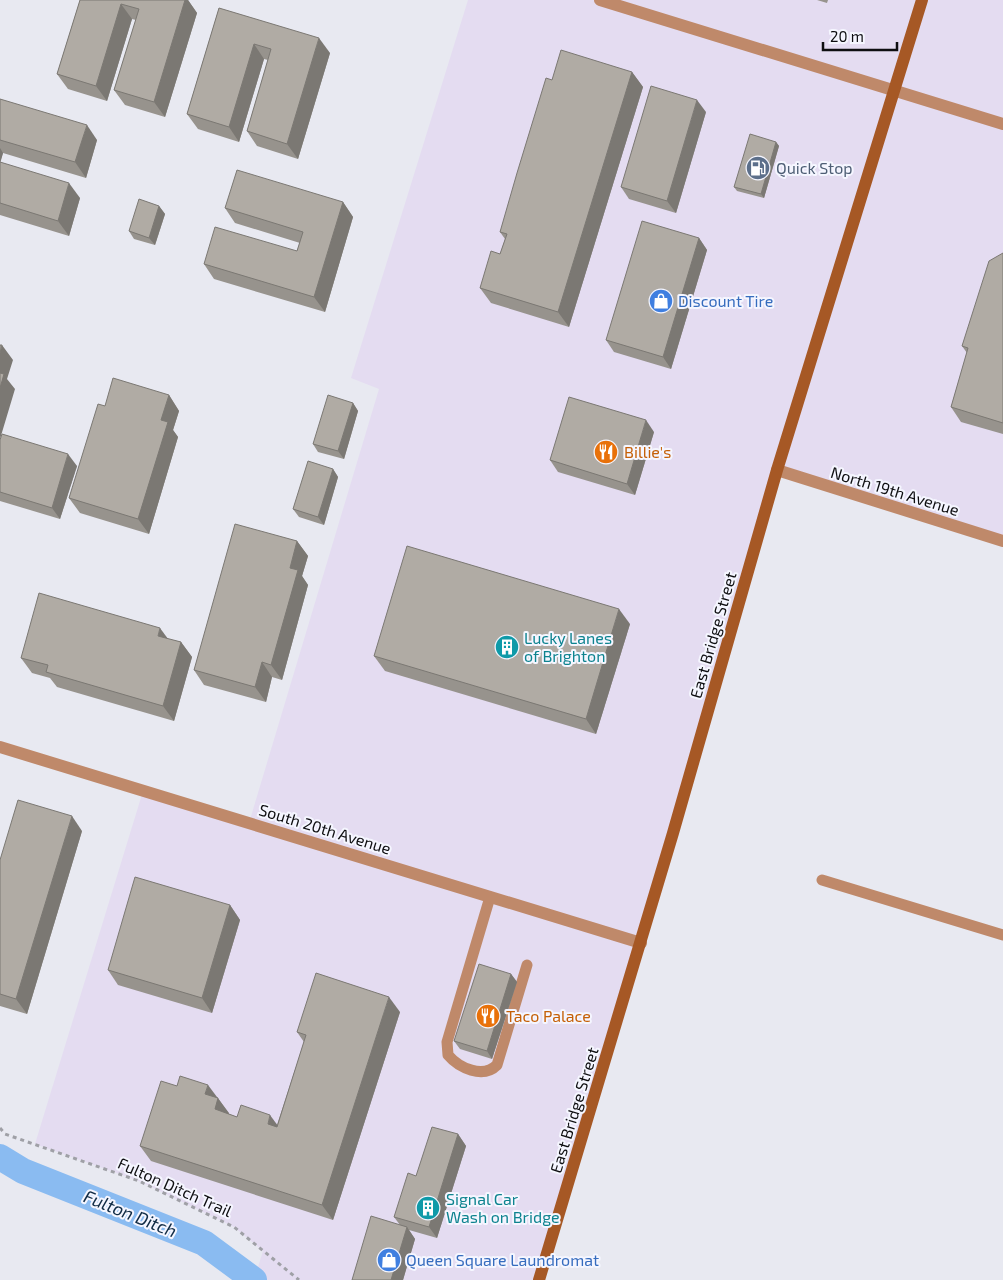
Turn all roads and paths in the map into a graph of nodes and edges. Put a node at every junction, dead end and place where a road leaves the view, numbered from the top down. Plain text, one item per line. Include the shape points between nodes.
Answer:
1 (600, 0) edge
2 (922, 0) edge
3 (894, 90) junction
4 (1003, 124) edge
5 (777, 470) junction
6 (1003, 541) edge
7 (0, 747) edge
8 (822, 880) dead end
9 (490, 897) junction
10 (1003, 935) edge
11 (641, 944) junction
12 (527, 965) dead end
13 (0, 1128) edge
14 (299, 1280) edge
15 (539, 1280) edge

1 - 3 street
2 - 3 main road, East Bridge Street
3 - 4 street
3 - 5 main road, East Bridge Street
5 - 6 street, North 19th Avenue
5 - 11 main road, East Bridge Street
7 - 9 street, South 20th Avenue
8 - 10 lane
9 - 11 street, South 20th Avenue
9 - 12 lane via 448,1042 448,1055 459,1066 482,1072 498,1065
11 - 15 main road, East Bridge Street
13 - 14 path, Fulton Ditch Trail via 5,1134 139,1181 234,1227

